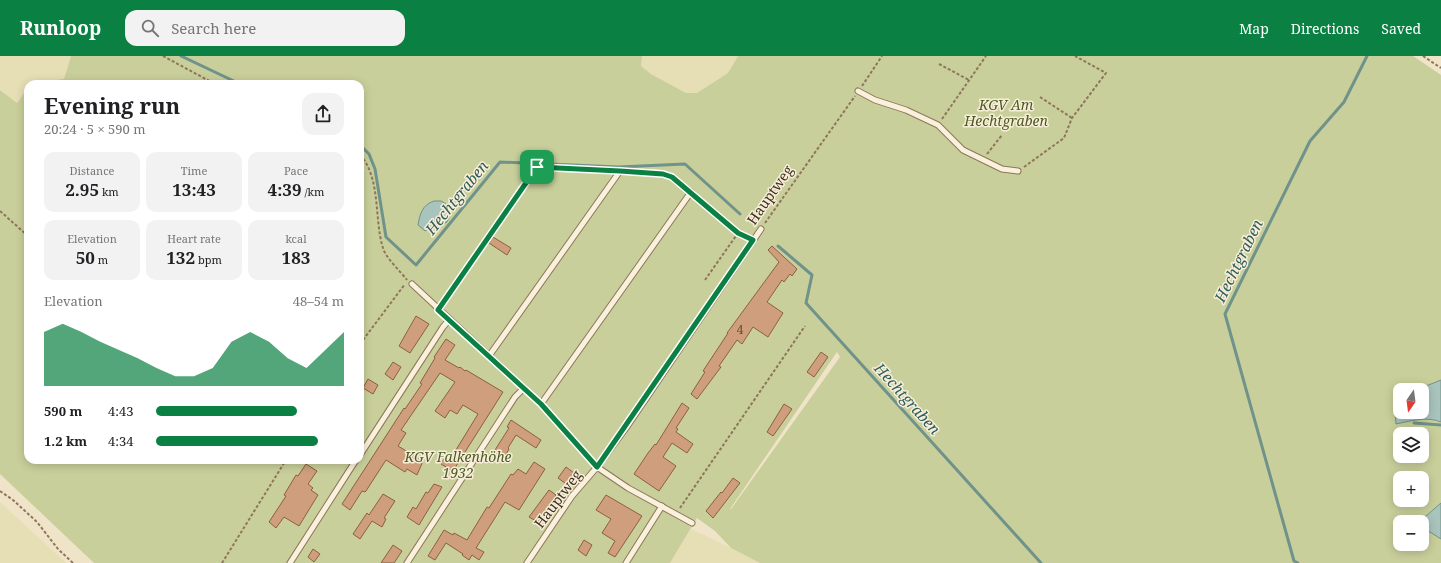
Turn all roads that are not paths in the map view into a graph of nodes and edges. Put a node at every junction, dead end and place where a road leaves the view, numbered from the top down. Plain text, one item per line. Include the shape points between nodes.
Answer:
1 (858, 92) road end
2 (537, 167) road end
3 (620, 171) road end
4 (1018, 171) road end
5 (691, 192) road end
6 (761, 229) road end
7 (410, 283) road end
8 (438, 310) junction
9 (449, 320) junction
10 (489, 356) junction
11 (524, 388) junction
12 (541, 404) junction
13 (364, 448) edge
14 (353, 464) edge
15 (597, 467) junction
16 (662, 506) junction
17 (692, 523) dead end
18 (290, 563) edge
19 (408, 563) edge
20 (527, 563) edge
21 (626, 563) edge

1 - 4 lane via 938,125 963,150 1002,170
2 - 8 lane
3 - 10 lane
5 - 12 lane
6 - 15 lane, Hauptweg
7 - 8 lane
8 - 9 lane
9 - 10 lane
9 - 13 lane
10 - 11 lane
11 - 12 lane
11 - 19 lane via 515,397
12 - 15 lane
14 - 18 lane
15 - 16 lane via 628,488
15 - 20 lane, Hauptweg via 572,496
16 - 17 lane
16 - 21 lane

